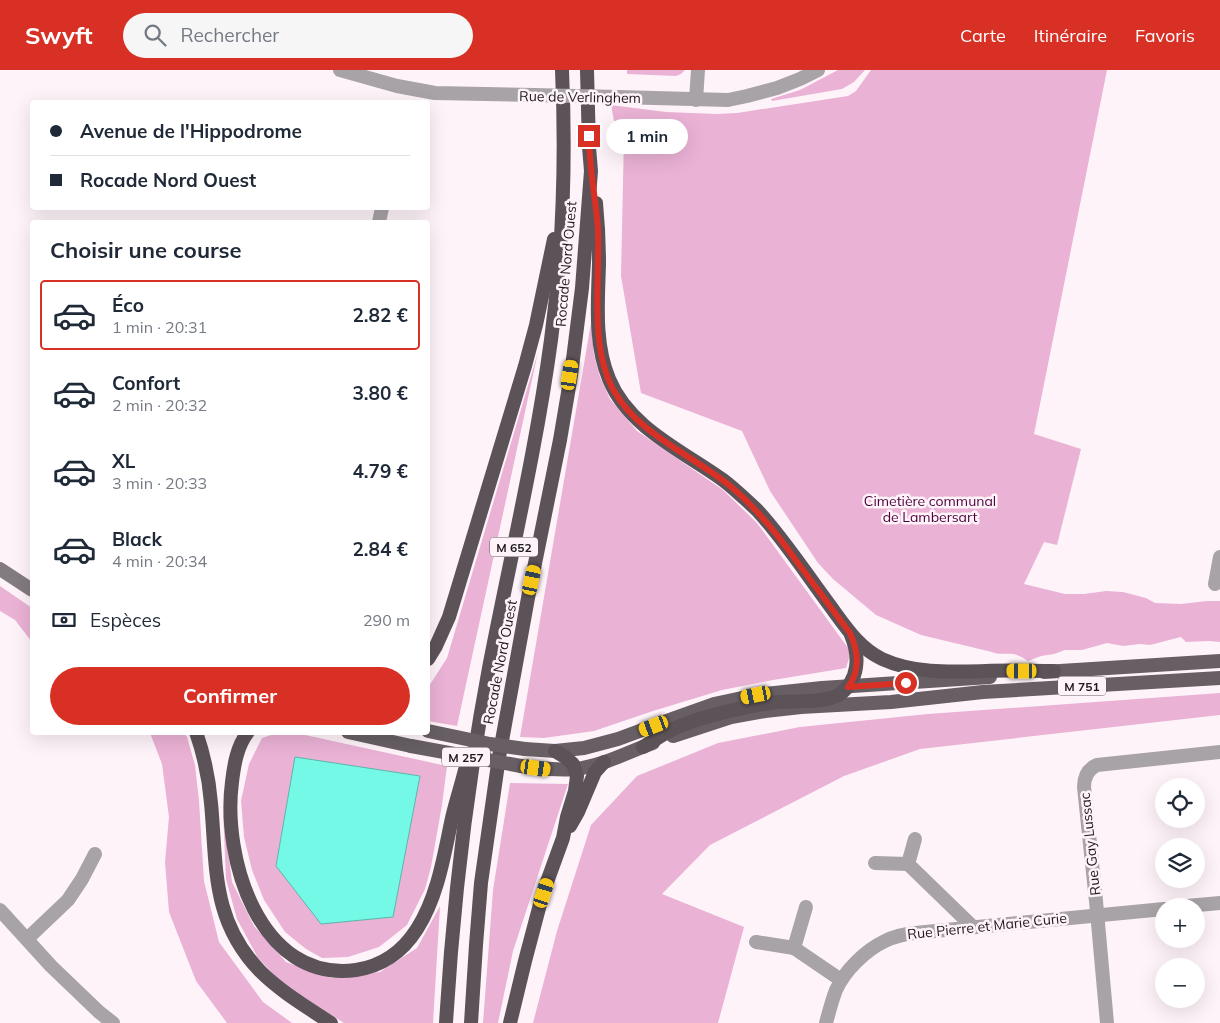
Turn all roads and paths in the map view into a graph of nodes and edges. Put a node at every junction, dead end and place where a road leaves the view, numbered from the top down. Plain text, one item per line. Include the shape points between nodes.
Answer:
1 (340, 70) edge
2 (562, 70) edge
3 (587, 70) edge
4 (698, 70) edge
5 (818, 70) edge
6 (415, 96) edge
7 (696, 100) junction
8 (591, 171) junction
9 (564, 193) junction
10 (1220, 557) edge
11 (0, 563) edge
12 (0, 569) edge
13 (30, 577) edge
14 (1215, 584) dead end
15 (30, 589) edge
16 (850, 633) junction
17 (430, 656) edge
18 (1220, 661) edge
19 (1054, 671) junction
20 (1220, 678) edge
21 (848, 687) junction
22 (479, 724) junction
23 (430, 732) edge
24 (197, 735) edge
25 (246, 735) edge
26 (362, 735) edge
27 (643, 747) junction
28 (525, 749) joint
29 (554, 751) junction
30 (1220, 752) edge
31 (604, 762) junction
32 (521, 766) joint
33 (575, 769) junction
34 (563, 838) junction
35 (915, 839) dead end
36 (95, 854) dead end
37 (875, 862) dead end
38 (908, 864) junction
39 (1220, 903) edge
40 (1205, 904) edge
41 (806, 907) dead end
42 (1155, 909) edge
43 (0, 910) edge
44 (1098, 915) junction
45 (973, 927) junction
46 (27, 939) junction
47 (756, 942) dead end
48 (794, 948) junction
49 (841, 980) junction
50 (113, 1023) edge
51 (331, 1023) edge
52 (446, 1023) edge
53 (471, 1023) edge
54 (510, 1023) edge
55 (826, 1023) edge
56 (1107, 1023) edge

1 - 6 street, Rue de Verlinghem via 397,86
2 - 9 highway, Rocade Nord Ouest / M 652
3 - 8 highway, Rocade Nord Ouest / M 652
4 - 7 street
5 - 7 street, Rue de Verlinghem via 788,84 747,96 728,100
6 - 7 street, Rue de Verlinghem, bridge via 460,94
8 - 16 highway via 598,234 599,333 604,364 614,390 649,430 725,481 757,511
8 - 53 highway, Rocade Nord Ouest / M 652 via 582,288 568,392 505,719 484,858
9 - 17 highway via 525,366 449,617
9 - 22 highway, Rocade Nord Ouest / M 652 via 558,282 546,376
10 - 14 street
11 - 13 main road
12 - 15 main road
16 - 19 highway via 874,655 912,668 941,672
16 - 21 highway via 857,662
18 - 19 main road, M 751
19 - 21 main road, M 751
20 - 27 main road, M 751 via 983,692 764,711 731,717
21 - 27 highway via 830,698 771,703 704,718 679,726
21 - 29 main road, M 751 via 773,693 728,701 600,744
22 - 25 highway via 438,877 423,920 407,941 383,962 364,969 340,971 308,964 288,953 262,922 245,888 234,850 230,798 235,764
22 - 52 highway, Rocade Nord Ouest / M 652 via 456,889
23 - 28 main road, M 257, bridge
24 - 51 highway via 211,804 216,872 228,922 238,942 260,971 283,991
26 - 32 main road, M 257, bridge
27 - 31 main road, M 751
28 - 29 main road, M 751
29 - 33 highway via 565,757
30 - 44 street, Rue Gay Lussac via 1097,765 1088,772 1084,787
31 - 33 main road, M 751
31 - 34 highway via 595,772
32 - 33 main road, M 751
33 - 34 highway via 575,791
34 - 54 highway via 524,961
35 - 38 street
36 - 46 street via 68,900
37 - 38 street
38 - 45 street
39 - 40 street
41 - 48 street
42 - 44 street, Rue Pierre et Marie Curie
43 - 46 street
44 - 45 street, Rue Pierre et Marie Curie
44 - 56 street, Rue Gay Lussac
45 - 49 street, Rue Pierre et Marie Curie via 915,933 884,941 866,953
46 - 50 street via 51,966
47 - 48 street
48 - 49 street
49 - 55 street, Rue Pierre et Marie Curie

